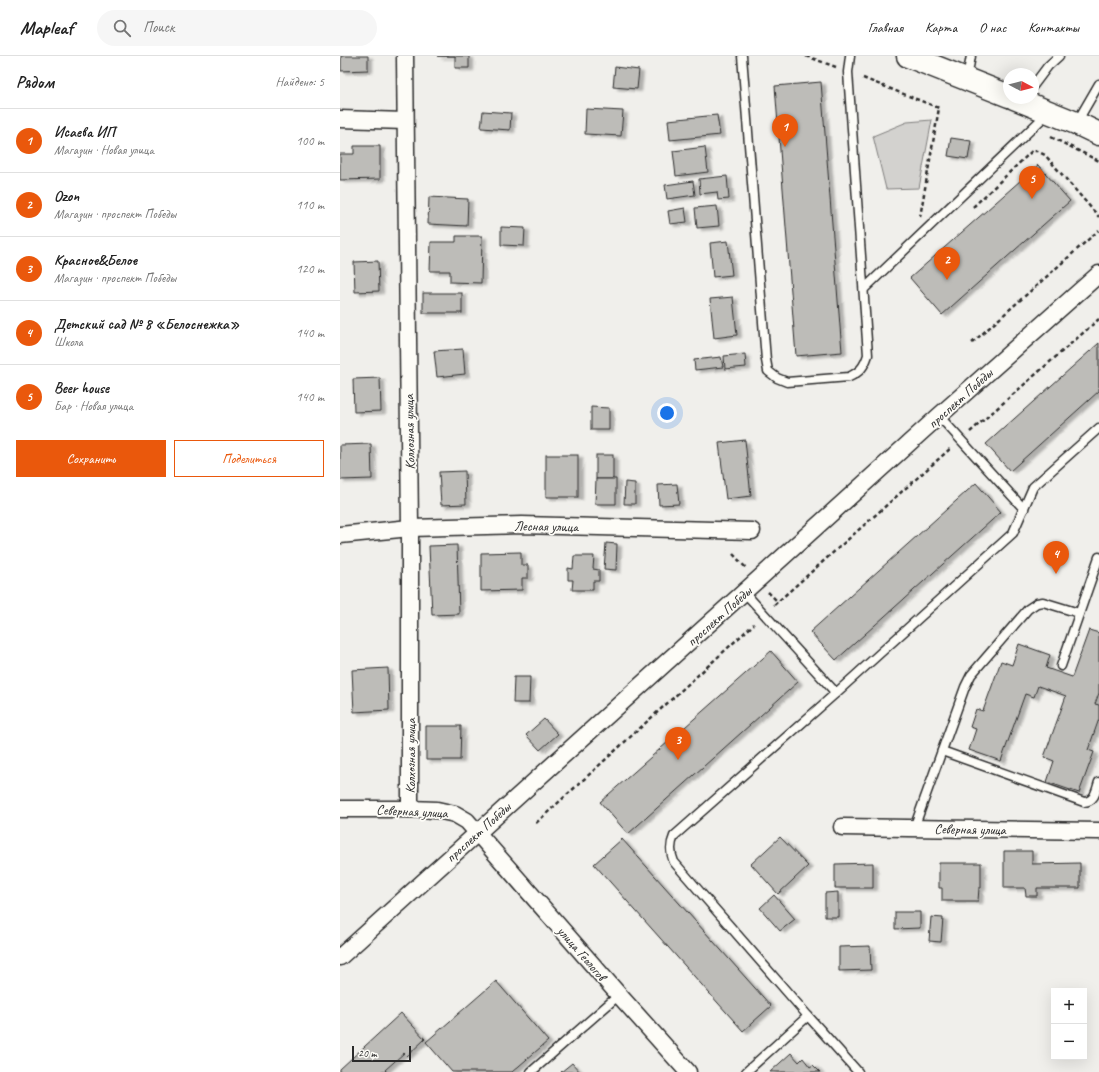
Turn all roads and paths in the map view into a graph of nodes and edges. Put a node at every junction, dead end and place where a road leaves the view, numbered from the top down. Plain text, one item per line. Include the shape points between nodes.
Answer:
1 (405, 56) edge
2 (742, 56) edge
3 (806, 56) edge
4 (850, 56) edge
5 (908, 56) edge
6 (971, 56) edge
7 (1059, 56) edge
8 (848, 72) junction
9 (1039, 76) edge
10 (967, 79) junction
11 (1099, 84) edge
12 (1003, 90) edge
13 (1035, 104) edge
14 (1049, 112) junction
15 (340, 119) edge
16 (405, 121) junction
17 (1076, 123) junction
18 (1032, 128) junction
19 (1099, 134) edge
20 (1099, 161) edge
21 (969, 210) dead end
22 (1099, 217) edge
23 (1099, 230) edge
24 (915, 240) junction
25 (1099, 274) edge
26 (864, 289) junction
27 (1099, 318) edge
28 (972, 343) dead end
29 (939, 416) junction
30 (1099, 428) edge
31 (960, 440) junction
32 (1024, 509) junction
33 (410, 528) junction
34 (752, 531) dead end
35 (340, 534) edge
36 (1099, 557) edge
37 (744, 593) junction
38 (1080, 613) junction
39 (764, 614) junction
40 (1061, 666) dead end
41 (836, 693) junction
42 (942, 750) junction
43 (1099, 782) edge
44 (340, 809) edge
45 (410, 809) junction
46 (536, 823) dead end
47 (842, 827) dead end
48 (914, 828) junction
49 (1099, 831) edge
50 (478, 832) junction
51 (340, 957) edge
52 (619, 995) junction
53 (808, 1016) junction
54 (531, 1072) edge
55 (688, 1072) edge
56 (746, 1072) edge
57 (858, 1072) edge

1 - 16 street, Колхозная улица
2 - 26 lane via 768,371 787,382 858,374 865,365 868,355
3 - 8 path
4 - 8 lane
5 - 10 street
6 - 10 lane
7 - 9 lane
8 - 24 path via 939,108
8 - 26 lane
10 - 12 street
11 - 17 lane
13 - 14 street
14 - 17 street
14 - 18 lane
15 - 16 street
16 - 33 street, Колхозная улица
17 - 19 street
18 - 20 path
18 - 24 lane
21 - 22 path via 1032,151 1037,151 1045,155
23 - 28 path
24 - 26 lane
25 - 29 street, проспект Победы
27 - 31 path
29 - 31 lane
29 - 37 street, проспект Победы
30 - 32 lane via 1033,486
31 - 32 lane
31 - 39 path
32 - 41 lane via 1012,533
33 - 34 street, Лесная улица via 522,525
33 - 35 street, Лесная улица
33 - 45 street, Колхозная улица
36 - 38 lane
37 - 39 lane
37 - 50 street, проспект Победы
38 - 40 lane
38 - 42 lane via 1044,602 1028,609 971,675
39 - 41 lane
39 - 46 path
41 - 53 lane via 674,836 670,844 674,862
42 - 43 lane via 1084,802 1093,799
42 - 48 lane
44 - 45 street, Северная улица
45 - 50 street, Северная улица via 455,814
47 - 48 street, Северная улица
48 - 49 street, Северная улица
50 - 51 street, проспект Победы
50 - 52 street, улица Геологов
52 - 54 lane
52 - 55 street, улица Геологов
53 - 56 lane
53 - 57 lane

